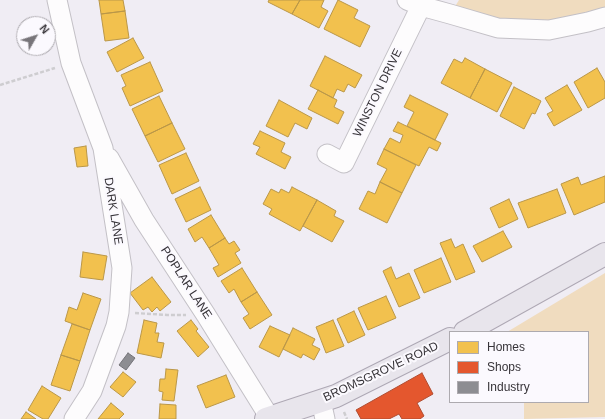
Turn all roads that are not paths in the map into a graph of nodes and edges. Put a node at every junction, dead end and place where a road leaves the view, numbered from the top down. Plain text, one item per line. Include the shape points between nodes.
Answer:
1 (57, 0) edge
2 (414, 3) edge
3 (605, 17) edge
4 (103, 148) junction
5 (327, 154) dead end
6 (605, 254) edge
7 (467, 331) edge
8 (449, 340) edge
9 (320, 412) edge
10 (268, 418) edge
11 (74, 419) edge

1 - 4 street, DARK LANE via 71,62
2 - 3 street via 498,28 549,30
2 - 5 street, WINSTON DRIVE via 344,163
4 - 10 street, POPLAR LANE via 144,220 206,315
4 - 11 street, DARK LANE via 122,268 119,312 92,391
6 - 7 main road
8 - 9 main road, BROMSGROVE ROAD via 336,396
9 - 10 main road, BROMSGROVE ROAD

